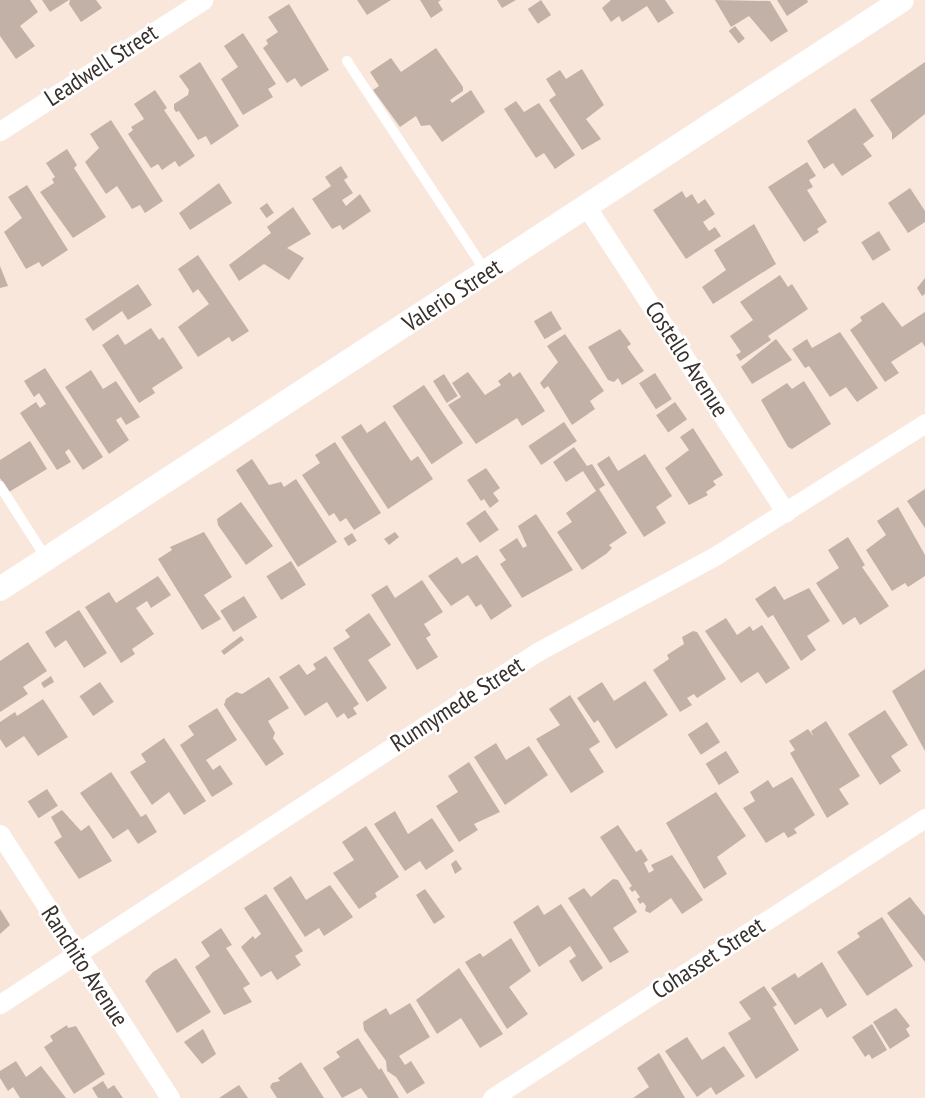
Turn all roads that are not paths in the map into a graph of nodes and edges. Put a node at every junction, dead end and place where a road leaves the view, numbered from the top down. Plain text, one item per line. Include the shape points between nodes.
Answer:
1 (203, 0) edge
2 (902, 0) edge
3 (347, 61) dead end
4 (0, 131) edge
5 (586, 206) junction
6 (486, 273) junction
7 (925, 423) edge
8 (0, 486) edge
9 (786, 513) junction
10 (46, 558) junction
11 (0, 589) edge
12 (925, 818) edge
13 (0, 834) edge
14 (77, 955) junction
15 (0, 1004) edge
16 (170, 1098) edge
17 (492, 1098) edge

1 - 4 street, Leadwell Street
2 - 5 street, Valerio Street
3 - 6 lane
5 - 6 street, Valerio Street
5 - 9 street, Costello Avenue
6 - 10 street, Valerio Street
7 - 9 street, Runnymede Street
8 - 10 lane
9 - 14 street, Runnymede Street via 537,652
10 - 11 street, Valerio Street
12 - 17 street, Cohasset Street
13 - 14 street, Ranchito Avenue
14 - 15 street, Runnymede Street
14 - 16 street, Ranchito Avenue

